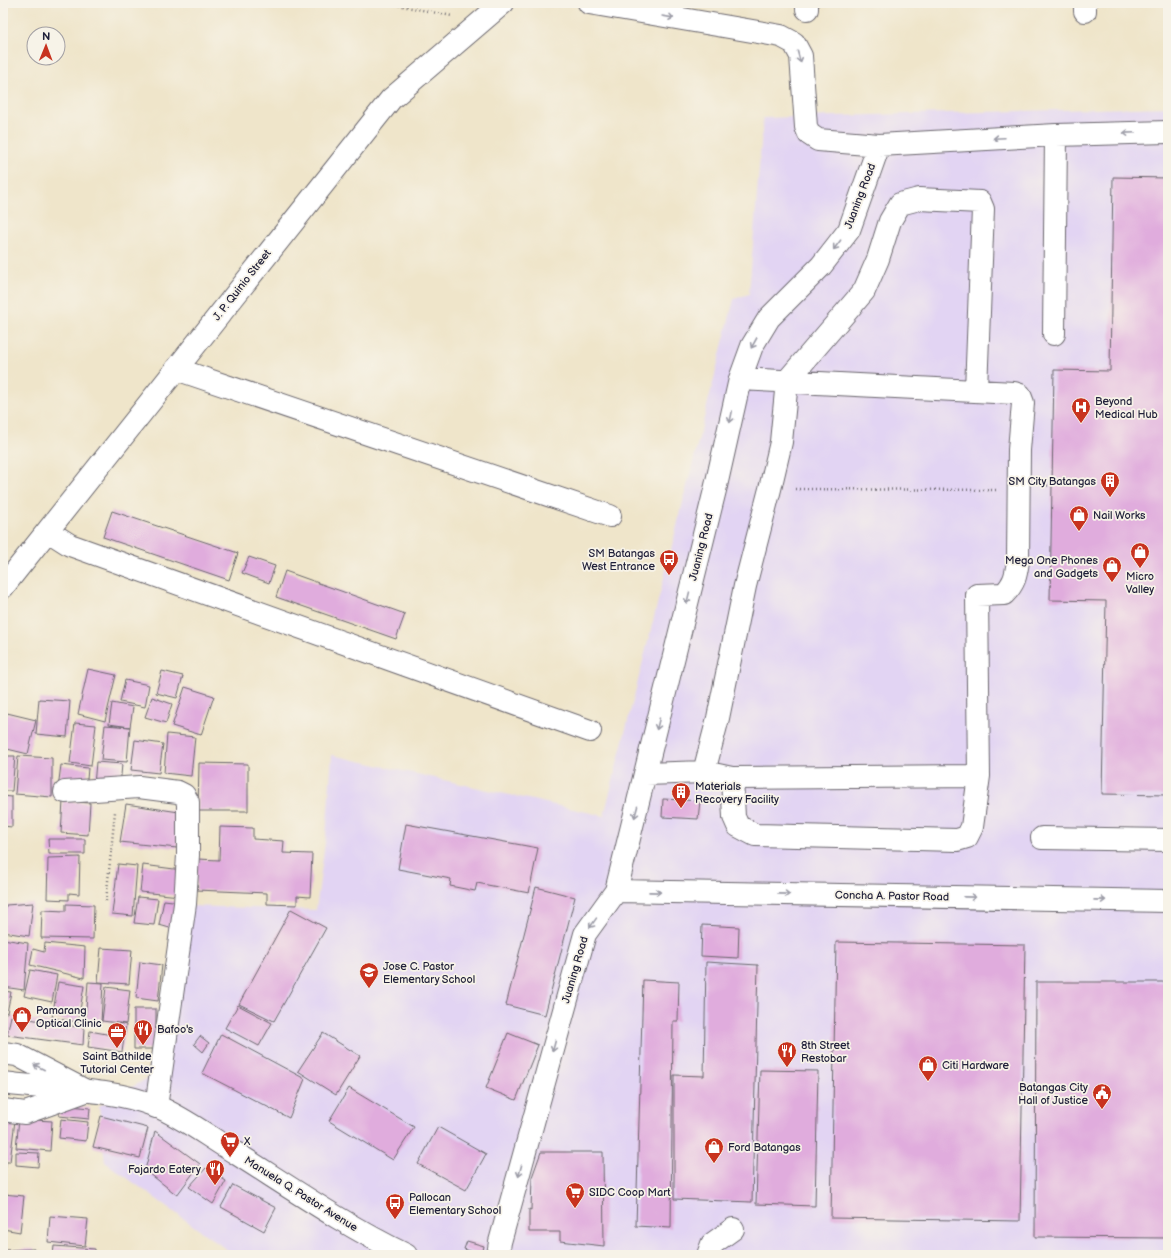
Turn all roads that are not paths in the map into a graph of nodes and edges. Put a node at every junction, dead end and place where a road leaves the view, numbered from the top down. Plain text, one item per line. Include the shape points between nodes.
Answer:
1 (503, 3) edge
2 (589, 3) edge
3 (1168, 132) edge
4 (1056, 135) junction
5 (879, 145) junction
6 (1054, 334) dead end
7 (176, 369) junction
8 (740, 379) junction
9 (787, 381) junction
10 (976, 390) junction
11 (610, 516) dead end
12 (48, 532) junction
13 (3, 587) edge
14 (590, 731) dead end
15 (704, 772) junction
16 (646, 774) junction
17 (979, 776) junction
18 (732, 778) junction
19 (65, 792) dead end
20 (1042, 838) dead end
21 (1168, 840) edge
22 (616, 891) junction
23 (1168, 901) edge
24 (3, 1053) edge
25 (3, 1083) edge
26 (86, 1090) junction
27 (156, 1107) junction
28 (3, 1110) edge
29 (732, 1229) dead end
30 (406, 1255) edge
31 (498, 1255) edge
32 (708, 1255) edge

1 - 7 street, J. P. Quinio Street via 391,99
2 -> 5 street via 781,36 794,43 801,56 806,127 809,134 818,140
3 -> 4 street
4 -> 5 street
4 - 6 street
5 -> 8 street, Juaning Road via 849,230 821,266 769,318 752,346
7 - 11 street
7 - 12 street, J. P. Quinio Street
8 - 9 street
8 -> 16 street, Juaning Road
9 - 10 street
9 - 10 street via 864,291 890,221 900,204 920,199 975,201 980,202 983,209
9 - 15 street via 781,442 745,586 718,718
10 - 17 street via 1014,393 1020,395 1024,403 1019,450 1016,578 1004,594 977,595
12 - 13 street, J. P. Quinio Street
12 - 14 street via 70,545
15 - 16 street
15 - 18 street
16 -> 22 street, Juaning Road
17 - 18 street
17 - 18 street via 972,827 967,837 957,840 755,835 738,826 734,817
19 - 27 street via 139,787 178,792 184,795 188,802 185,904
20 - 21 street
22 -> 23 street, Concha A. Pastor Road
22 -> 31 street, Juaning Road via 585,934
26 -> 24 street, Manuela Q. Pastor Avenue via 17,1055
25 - 26 street, Manuela Q. Pastor Avenue
26 - 27 street, Manuela Q. Pastor Avenue via 128,1098
26 - 28 street via 25,1113
27 - 30 street, Manuela Q. Pastor Avenue via 196,1128 335,1216
29 - 32 street via 712,1244

